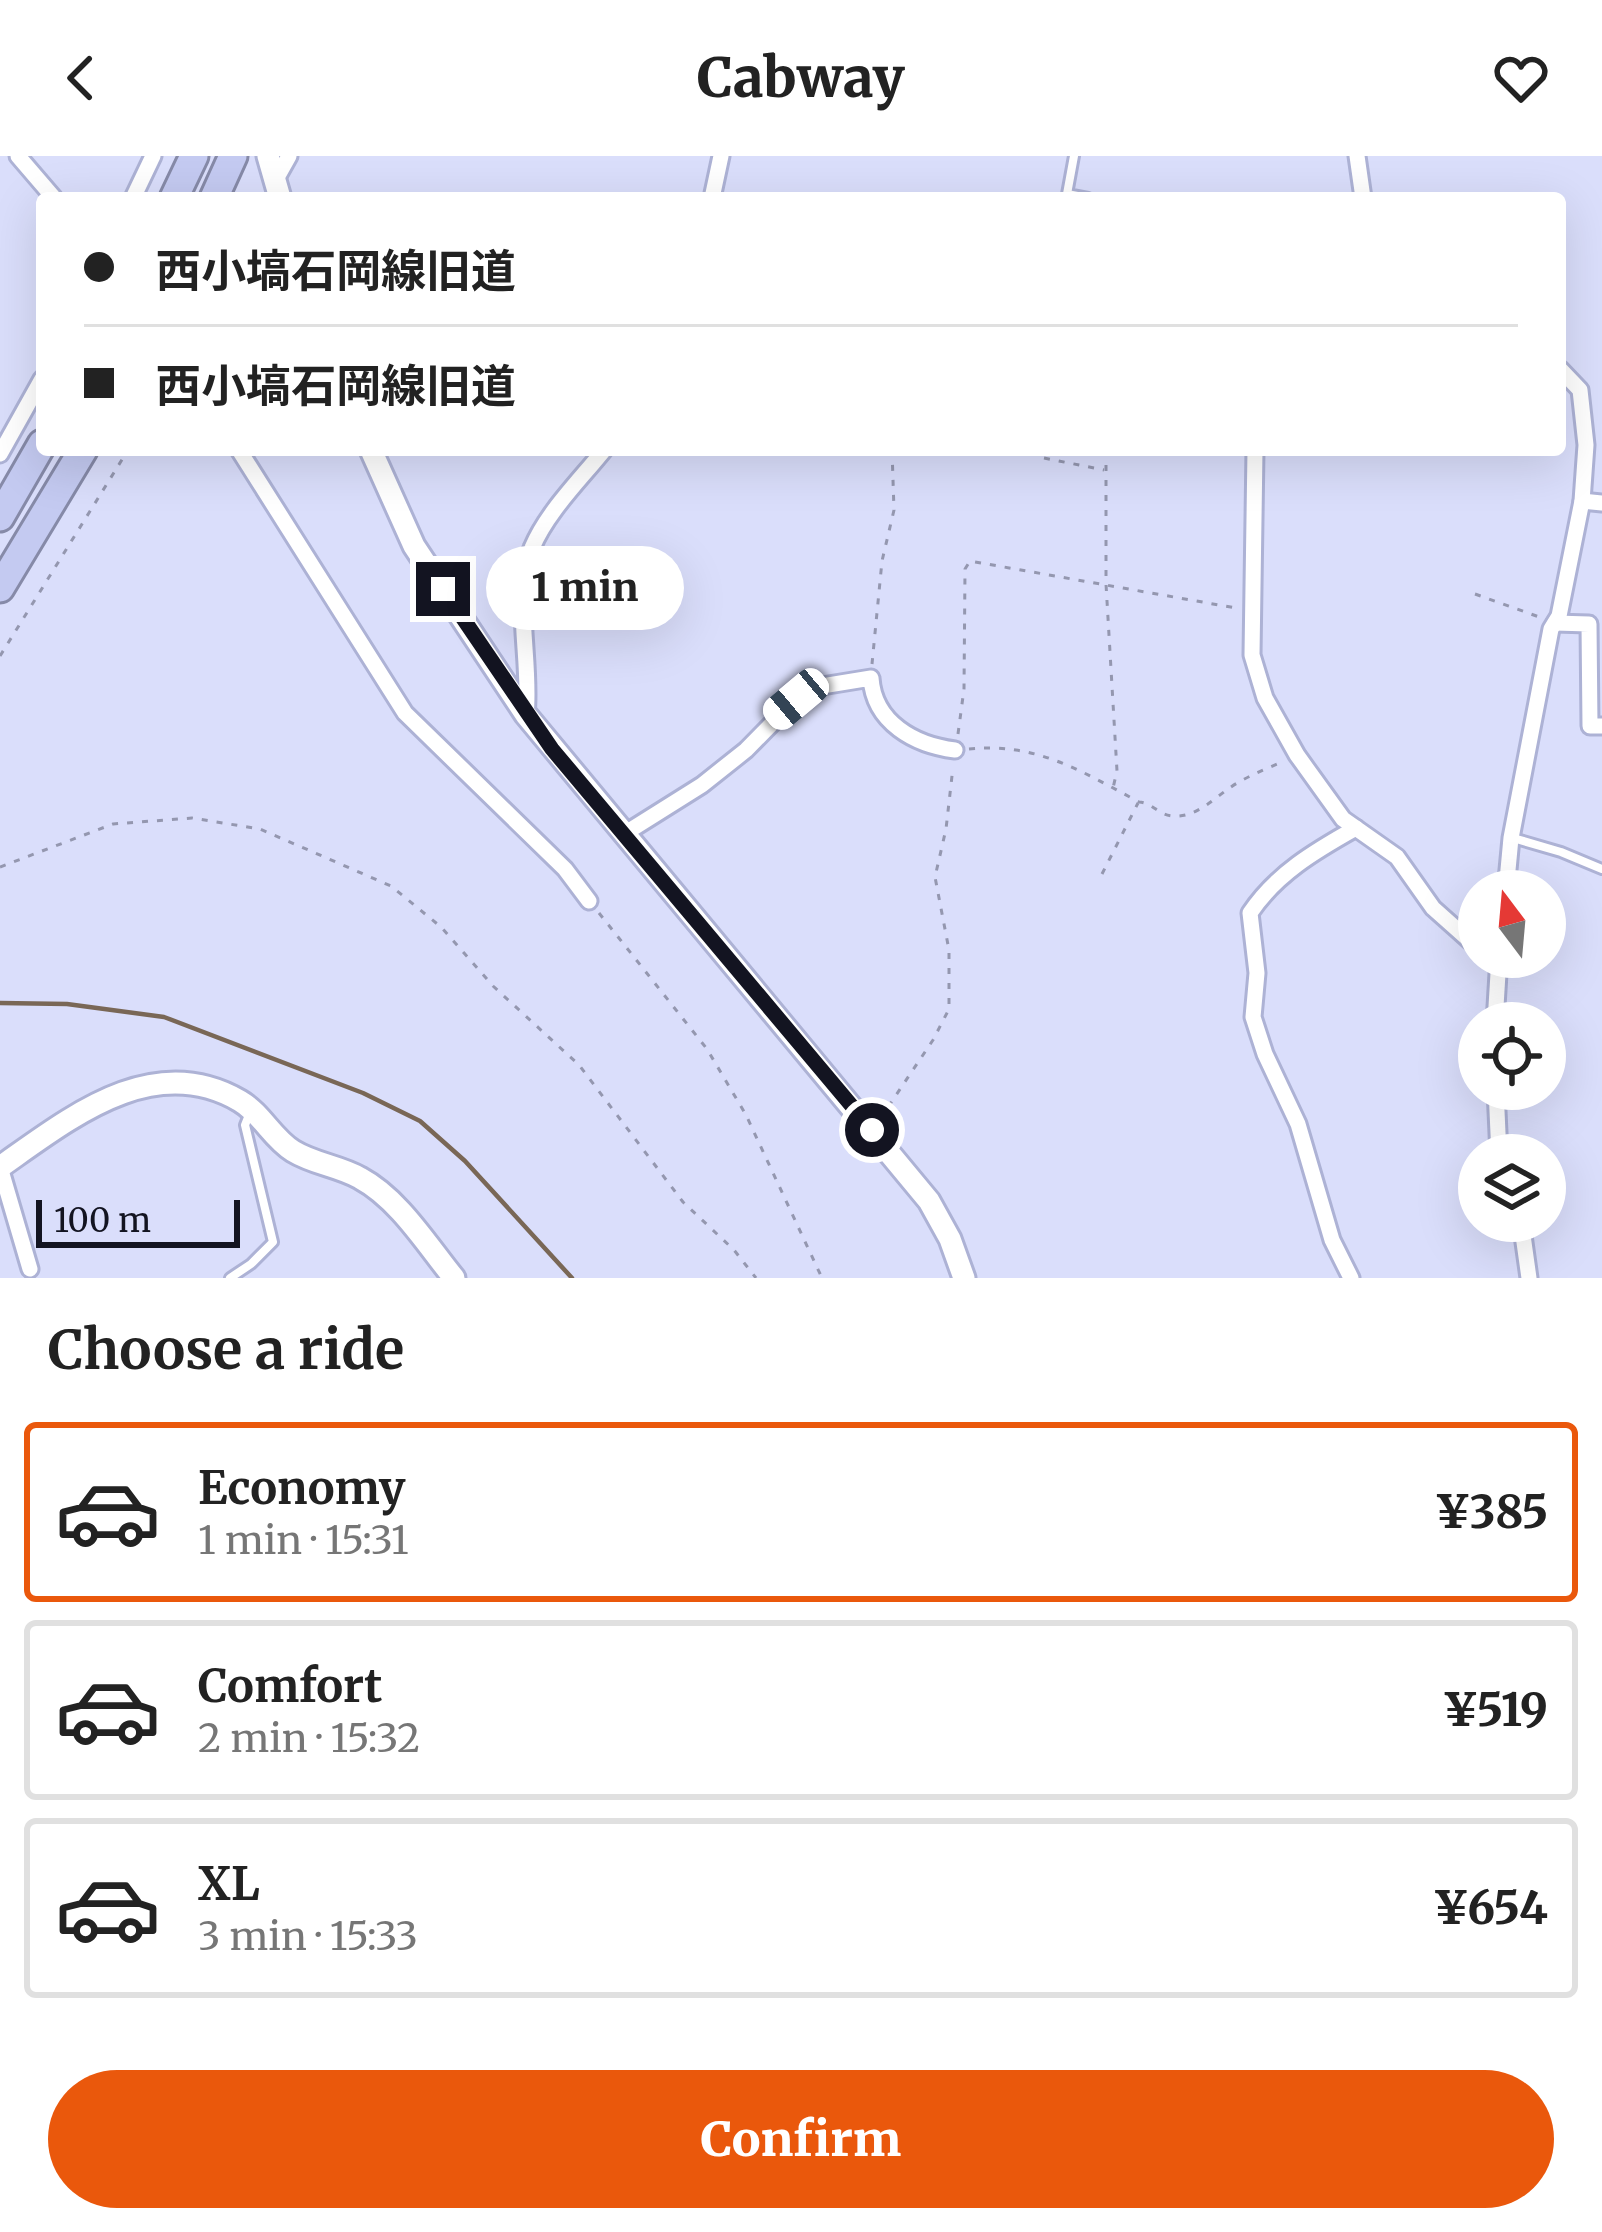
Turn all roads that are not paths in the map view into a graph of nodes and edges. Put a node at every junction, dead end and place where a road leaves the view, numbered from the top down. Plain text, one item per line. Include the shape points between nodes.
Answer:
1 (18, 156) edge
2 (153, 156) edge
3 (194, 156) edge
4 (233, 156) edge
5 (268, 156) edge
6 (289, 156) edge
7 (722, 156) edge
8 (1074, 156) edge
9 (1357, 156) edge
10 (49, 192) edge
11 (136, 192) edge
12 (177, 192) edge
13 (217, 192) edge
14 (278, 192) edge
15 (278, 192) edge
16 (713, 192) edge
17 (1067, 192) edge
18 (1362, 192) edge
19 (1566, 374) edge
20 (36, 390) edge
21 (0, 454) edge
22 (36, 455) edge
23 (79, 456) edge
24 (243, 456) edge
25 (374, 456) edge
26 (599, 456) edge
27 (1255, 456) edge
28 (1582, 500) junction
29 (1602, 503) edge
30 (0, 517) edge
31 (0, 588) edge
32 (1555, 623) junction
33 (526, 715) junction
34 (1602, 726) edge
35 (956, 750) road end
36 (1356, 828) junction
37 (624, 834) junction
38 (1511, 838) junction
39 (1602, 869) edge
40 (1508, 870) edge
41 (590, 901) road end
42 (1458, 930) edge
43 (251, 1108) junction
44 (0, 1167) edge
45 (1524, 1242) edge
46 (30, 1269) dead end
47 (230, 1278) edge
48 (454, 1278) edge
49 (964, 1278) edge
50 (1351, 1278) edge
51 (1528, 1278) edge

1 - 10 street
2 - 11 street
3 - 12 highway
4 - 13 highway
5 - 14 street
6 - 15 street
7 - 16 street
8 - 17 lane
9 - 18 street
19 - 28 street via 1583,402
20 - 21 street
22 - 30 highway
23 - 31 highway
24 - 41 street via 404,712
25 - 33 street via 414,546
26 - 33 street via 543,528 527,563
27 - 36 street via 1256,675 1297,754
28 - 29 street
28 - 32 street
32 - 34 street via 1589,624 1590,726
32 - 38 street
33 - 37 street
35 - 37 street via 907,736 882,711 871,678 821,686 701,785
36 - 42 street via 1397,857
36 - 50 street via 1277,879 1250,913 1252,1017
37 - 49 street via 929,1201
38 - 39 lane
38 - 40 street
43 - 44 street via 219,1090 143,1084
43 - 47 lane via 245,1126 273,1242
43 - 48 street via 284,1145 376,1189
44 - 46 street
45 - 51 street

